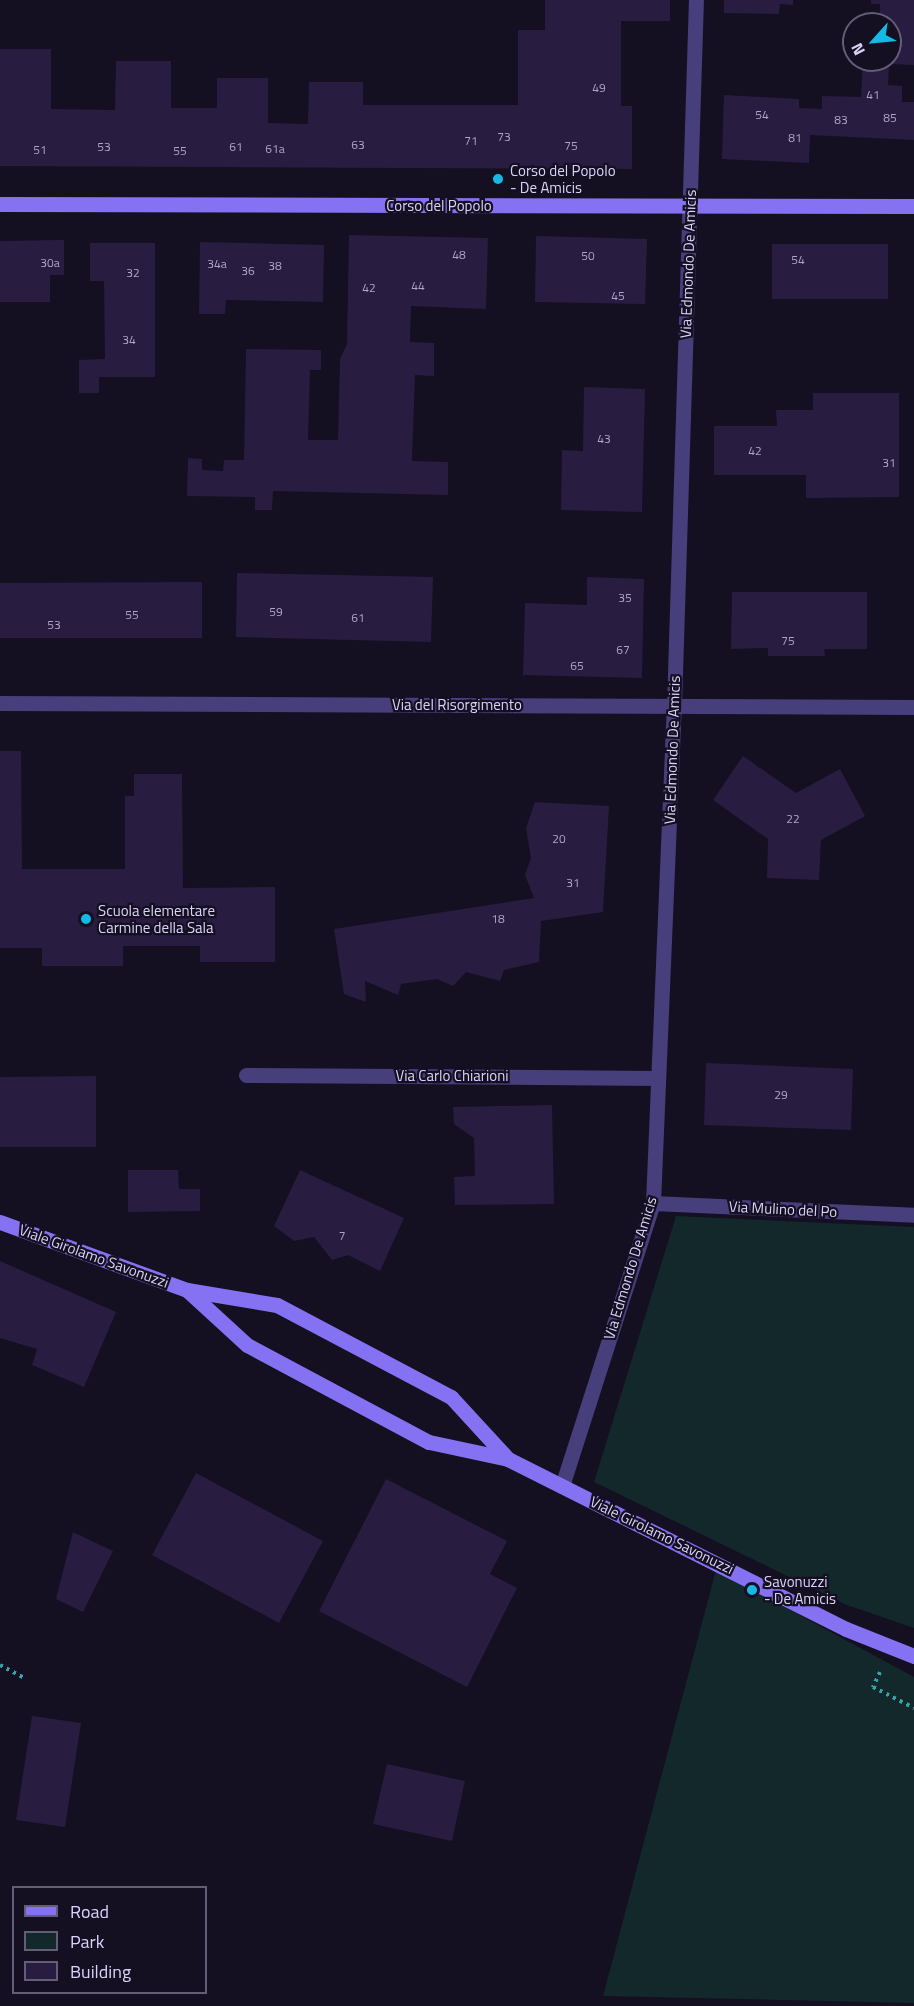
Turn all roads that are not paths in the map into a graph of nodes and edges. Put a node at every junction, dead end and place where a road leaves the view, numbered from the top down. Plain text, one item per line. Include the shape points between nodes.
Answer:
1 (696, 0) edge
2 (0, 204) edge
3 (689, 206) junction
4 (914, 206) edge
5 (0, 703) edge
6 (674, 706) junction
7 (914, 707) edge
8 (246, 1075) dead end
9 (658, 1078) junction
10 (653, 1203) junction
11 (914, 1215) edge
12 (0, 1222) edge
13 (187, 1290) junction
14 (508, 1459) junction
15 (562, 1486) junction
16 (914, 1656) edge

1 - 3 street, Via Edmondo De Amicis
2 - 3 street, Corso del Popolo
3 - 4 street, Corso del Popolo
3 - 6 street, Via Edmondo De Amicis
5 - 6 street, Via del Risorgimento
6 - 7 street, Via del Risorgimento
6 - 9 street, Via Edmondo De Amicis
8 - 9 street, Via Carlo Chiarioni
9 - 10 street, Via Edmondo De Amicis
10 - 11 street, Via Mulino del Po
10 - 15 street, Via Edmondo De Amicis
12 - 13 street, Viale Girolamo Savonuzzi
13 - 14 street, Viale Girolamo Savonuzzi via 247,1345 429,1442
13 - 14 street, Viale Girolamo Savonuzzi via 287,1310 451,1397
14 - 15 street, Viale Girolamo Savonuzzi
15 - 16 street, Viale Girolamo Savonuzzi via 846,1629

